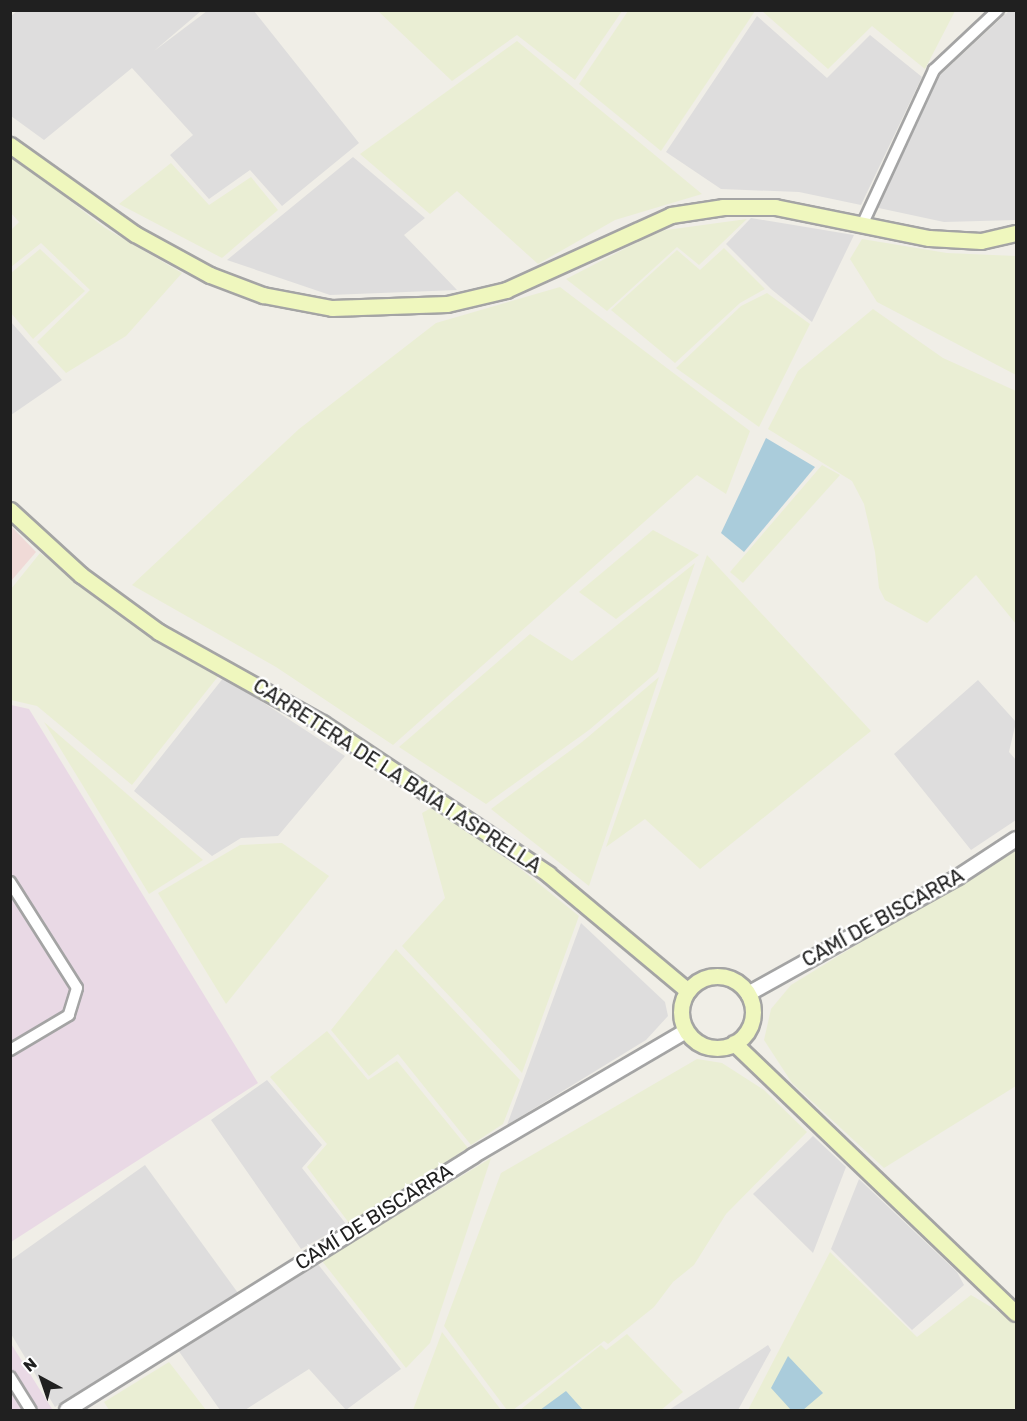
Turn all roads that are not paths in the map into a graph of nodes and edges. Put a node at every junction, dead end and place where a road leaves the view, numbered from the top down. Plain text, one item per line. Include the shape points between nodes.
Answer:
1 (998, 10) edge
2 (10, 145) edge
3 (863, 223) junction
4 (1017, 233) edge
5 (10, 510) edge
6 (1017, 839) edge
7 (10, 882) edge
8 (687, 991) junction
9 (748, 994) junction
10 (686, 1031) junction
11 (734, 1043) junction
12 (10, 1050) edge
13 (1017, 1313) edge
14 (10, 1377) edge
15 (31, 1410) edge
16 (67, 1410) edge

1 - 3 street via 934,70
2 - 3 main road via 135,234 210,275 263,295 332,308 447,304 506,290 671,215 723,207 775,207
3 - 4 main road via 929,238 981,241
5 - 8 main road, CARRETERA DE LA BAIA I ASPRELLA via 81,575 159,632 322,723 548,874
6 - 9 street, CAMÍ DE BISCARRA via 958,877
7 - 12 street via 77,988 69,1015
8 - 9 main road via 715,976 735,982
8 - 10 main road via 681,1013
9 - 11 main road via 752,1019 748,1030
10 - 11 main road via 698,1043 711,1048
10 - 16 street, CAMÍ DE BISCARRA via 473,1156
11 - 13 main road
14 - 15 street

